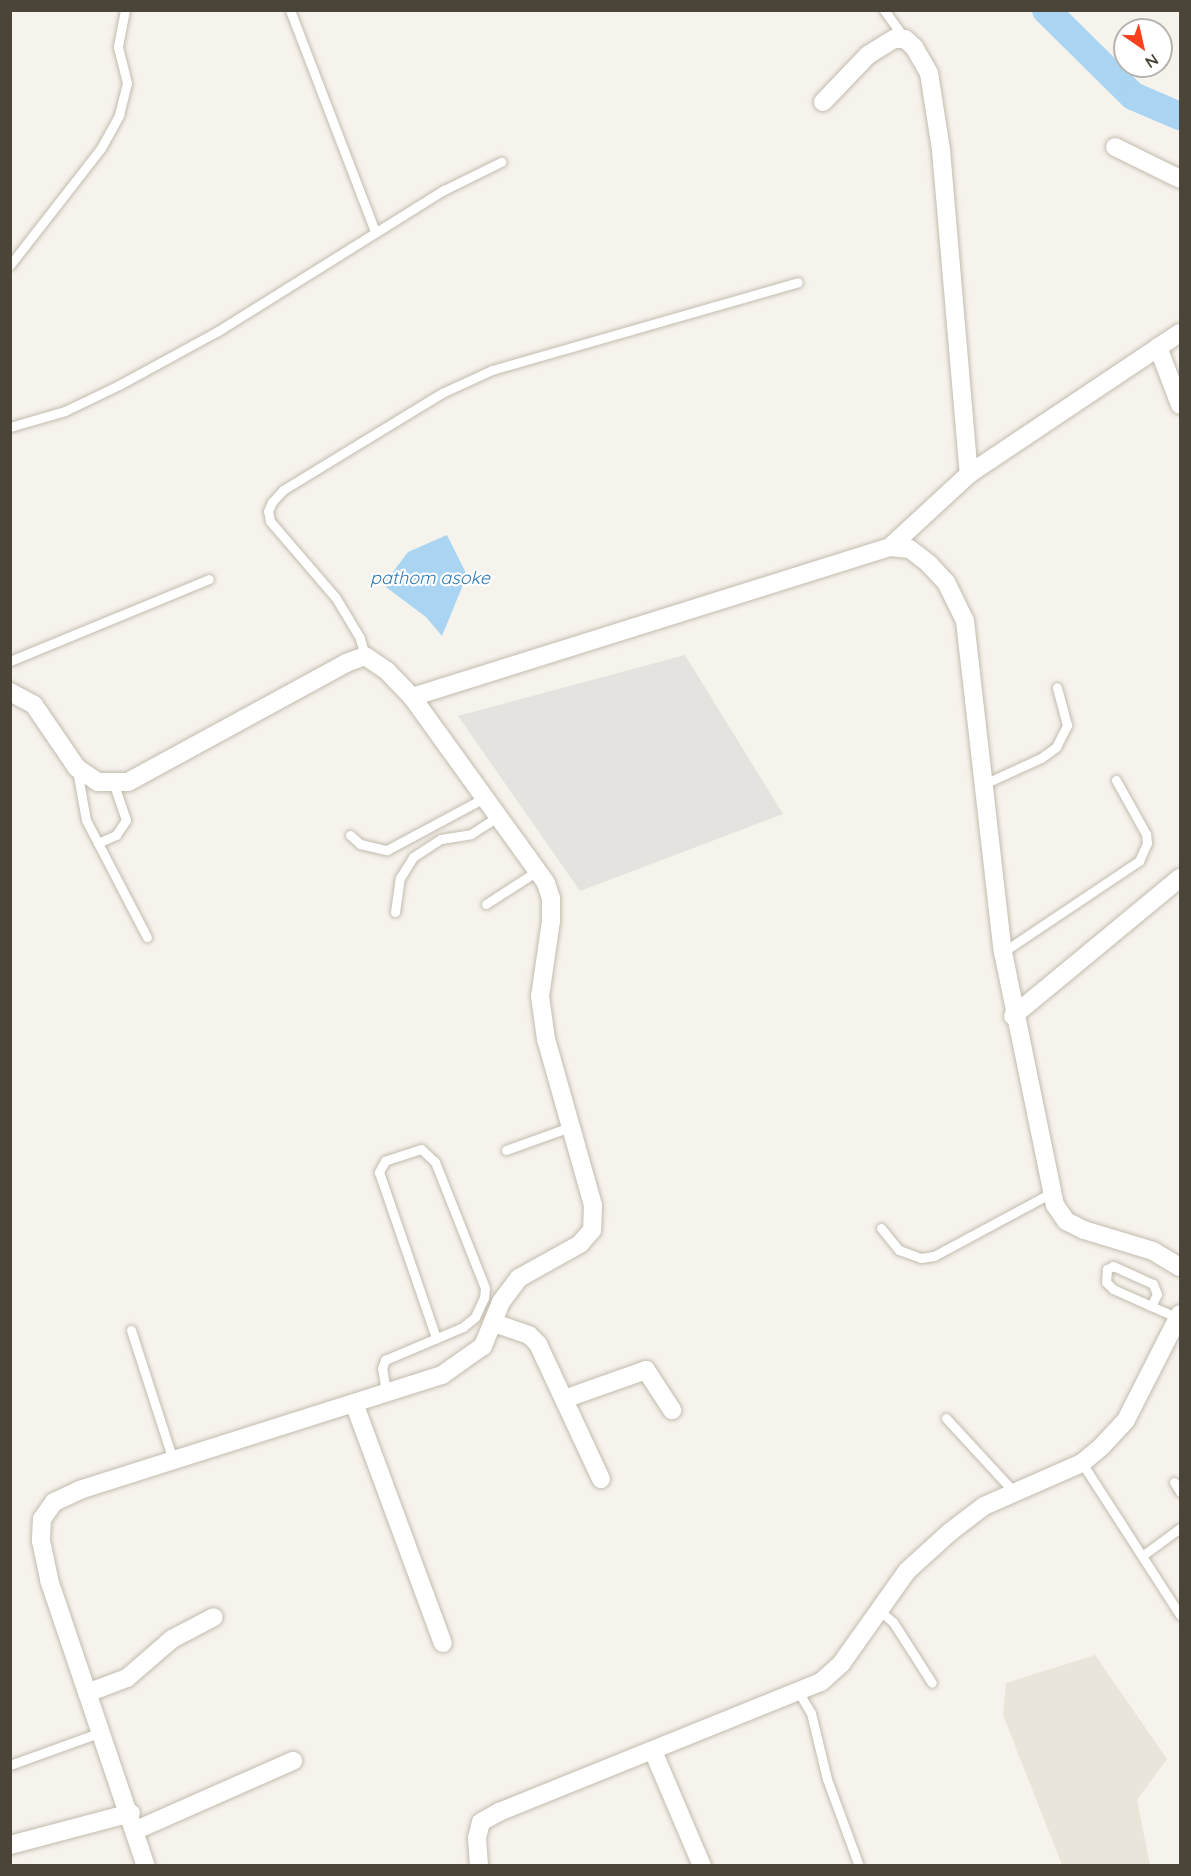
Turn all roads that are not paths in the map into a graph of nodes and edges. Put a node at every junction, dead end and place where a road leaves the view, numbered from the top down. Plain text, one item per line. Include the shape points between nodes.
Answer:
1 (125, 10) edge
2 (290, 10) edge
3 (884, 10) edge
4 (905, 39) junction
5 (823, 102) dead end
6 (1115, 147) dead end
7 (501, 162) dead end
8 (1180, 179) edge
9 (375, 231) junction
10 (10, 265) edge
11 (798, 282) dead end
12 (1180, 333) edge
13 (1158, 347) junction
14 (1180, 405) edge
15 (10, 427) edge
16 (969, 474) junction
17 (890, 547) junction
18 (209, 579) dead end
19 (365, 656) junction
20 (10, 661) edge
21 (1057, 687) dead end
22 (10, 692) edge
23 (412, 697) junction
24 (77, 768) junction
25 (1116, 780) dead end
26 (113, 782) junction
27 (982, 785) junction
28 (484, 798) junction
29 (497, 817) junction
30 (350, 835) dead end
31 (98, 843) junction
32 (537, 871) junction
33 (1180, 878) edge
34 (486, 904) dead end
35 (395, 912) dead end
36 (147, 937) dead end
37 (1003, 951) junction
38 (1013, 1016) junction
39 (570, 1127) junction
40 (506, 1150) dead end
41 (1051, 1193) junction
42 (881, 1227) dead end
43 (1180, 1267) edge
44 (1150, 1306) junction
45 (1179, 1316) edge
46 (494, 1323) junction
47 (131, 1330) dead end
48 (436, 1338) junction
49 (386, 1392) junction
50 (567, 1398) junction
51 (354, 1403) junction
52 (672, 1410) dead end
53 (946, 1419) dead end
54 (173, 1460) junction
55 (1082, 1463) junction
56 (602, 1479) dead end
57 (1174, 1482) dead end
58 (1015, 1492) junction
59 (1180, 1492) edge
60 (1180, 1528) edge
61 (1143, 1556) junction
62 (879, 1610) junction
63 (1180, 1615) edge
64 (214, 1617) dead end
65 (444, 1643) dead end
66 (932, 1683) dead end
67 (799, 1692) junction
68 (87, 1693) junction
69 (101, 1732) junction
70 (653, 1751) junction
71 (293, 1761) dead end
72 (10, 1765) edge
73 (132, 1822) junction
74 (10, 1845) edge
75 (146, 1866) edge
76 (479, 1866) edge
77 (702, 1866) edge
78 (860, 1866) edge

1 - 10 lane via 118,45 127,83 119,115 101,148
2 - 9 lane
3 - 4 lane
4 - 5 street via 894,39 879,47
4 - 16 street via 924,61 934,93
6 - 8 street
7 - 9 lane
9 - 15 lane via 218,331 119,385 65,411
11 - 19 lane via 492,370 442,393 283,490 268,511 270,521 336,598 360,638
12 - 13 street
13 - 14 street
13 - 16 street
16 - 17 street
17 - 23 street
17 - 27 street via 910,549 929,564 946,582 965,621
18 - 20 lane
19 - 23 street via 387,671
19 - 26 street via 128,782
21 - 27 lane via 1067,725 1056,747
22 - 24 street via 34,705
23 - 28 street
24 - 26 street via 98,782
24 - 31 lane via 86,820
25 - 37 lane via 1146,834 1139,861
26 - 31 lane via 126,820 116,835
27 - 37 street
28 - 29 street
28 - 30 lane via 387,850 360,844
29 - 32 street
29 - 35 lane via 471,834 441,839 413,856 400,878
31 - 36 lane
32 - 34 lane
32 - 39 street via 551,898 540,996 546,1039
33 - 38 street
37 - 38 street
38 - 41 street
39 - 40 lane
39 - 46 street via 593,1205 592,1230 563,1257 519,1278 501,1302
41 - 42 lane via 934,1256 921,1258 899,1250
41 - 43 street via 1066,1221 1154,1251
44 - 44 lane via 1113,1289 1106,1282 1107,1269 1113,1266 1153,1284 1157,1294
44 - 45 lane
45 - 55 street via 1126,1420
46 - 49 street via 483,1347 464,1362 442,1374
46 - 50 street via 534,1339
47 - 54 lane
48 - 48 lane via 379,1172 385,1161 421,1149 435,1162 485,1288 475,1317
48 - 49 lane via 385,1360 382,1368
49 - 51 street
50 - 52 street via 646,1370
50 - 56 street
51 - 54 street
51 - 65 street
53 - 58 lane
54 - 68 street via 80,1490 54,1502 42,1519 41,1541 49,1580
55 - 58 street
55 - 61 lane
57 - 59 lane
58 - 62 street via 984,1506 950,1532 907,1571
60 - 61 lane
61 - 63 lane
62 - 66 lane via 893,1622
62 - 67 street via 841,1664 821,1682
64 - 68 street via 172,1639 127,1678
67 - 70 street
67 - 78 lane via 811,1713 832,1797
68 - 69 street
69 - 72 lane
69 - 73 street
70 - 76 street via 481,1822 477,1838
70 - 77 street
71 - 73 street
73 - 74 street
73 - 75 street

